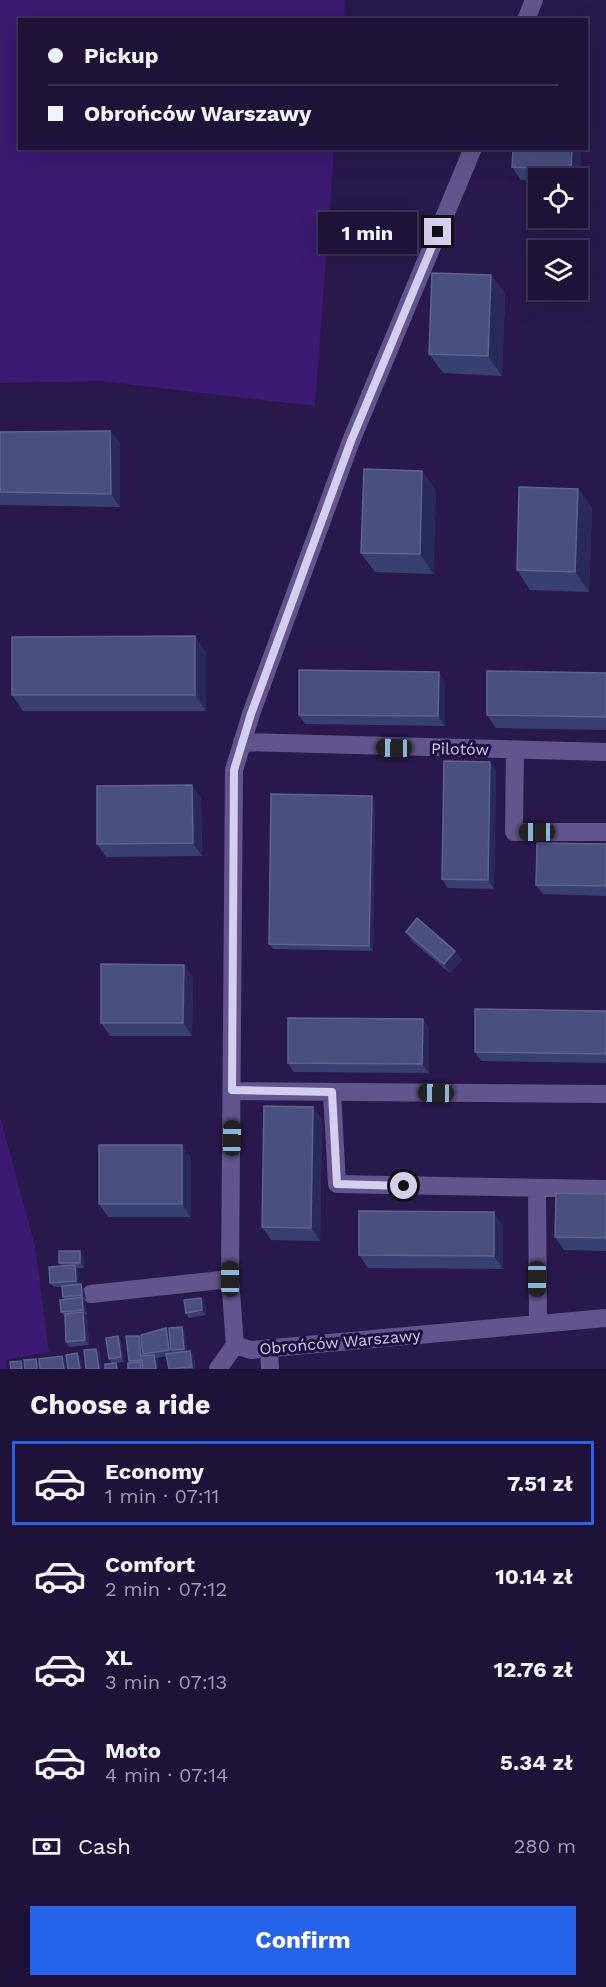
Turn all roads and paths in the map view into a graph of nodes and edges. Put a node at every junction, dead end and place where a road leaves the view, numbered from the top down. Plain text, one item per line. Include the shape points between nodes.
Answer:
1 (534, 0) edge
2 (527, 18) edge
3 (472, 150) edge
4 (242, 742) junction
5 (515, 750) junction
6 (606, 752) edge
7 (606, 832) edge
8 (232, 1090) junction
9 (332, 1092) junction
10 (606, 1094) edge
11 (606, 1189) edge
12 (537, 1190) junction
13 (230, 1279) junction
14 (91, 1294) dead end
15 (606, 1318) edge
16 (537, 1324) junction
17 (235, 1345) junction
18 (269, 1348) junction
19 (218, 1369) edge
20 (270, 1369) edge

1 - 2 street
3 - 4 street, Obrońców Warszawy via 351,441
4 - 5 street, Pilotów
4 - 8 street, Obrońców Warszawy via 234,770
5 - 6 street, Pilotów
5 - 7 street via 514,832
8 - 9 street
8 - 13 street, Obrońców Warszawy
9 - 10 street
9 - 12 street via 337,1184
11 - 12 street
12 - 16 street
13 - 14 street
13 - 17 street, Obrońców Warszawy
15 - 16 street, Obrońców Warszawy
16 - 18 street, Obrońców Warszawy
17 - 18 street, Obrońców Warszawy via 251,1350
17 - 19 street
18 - 20 street

